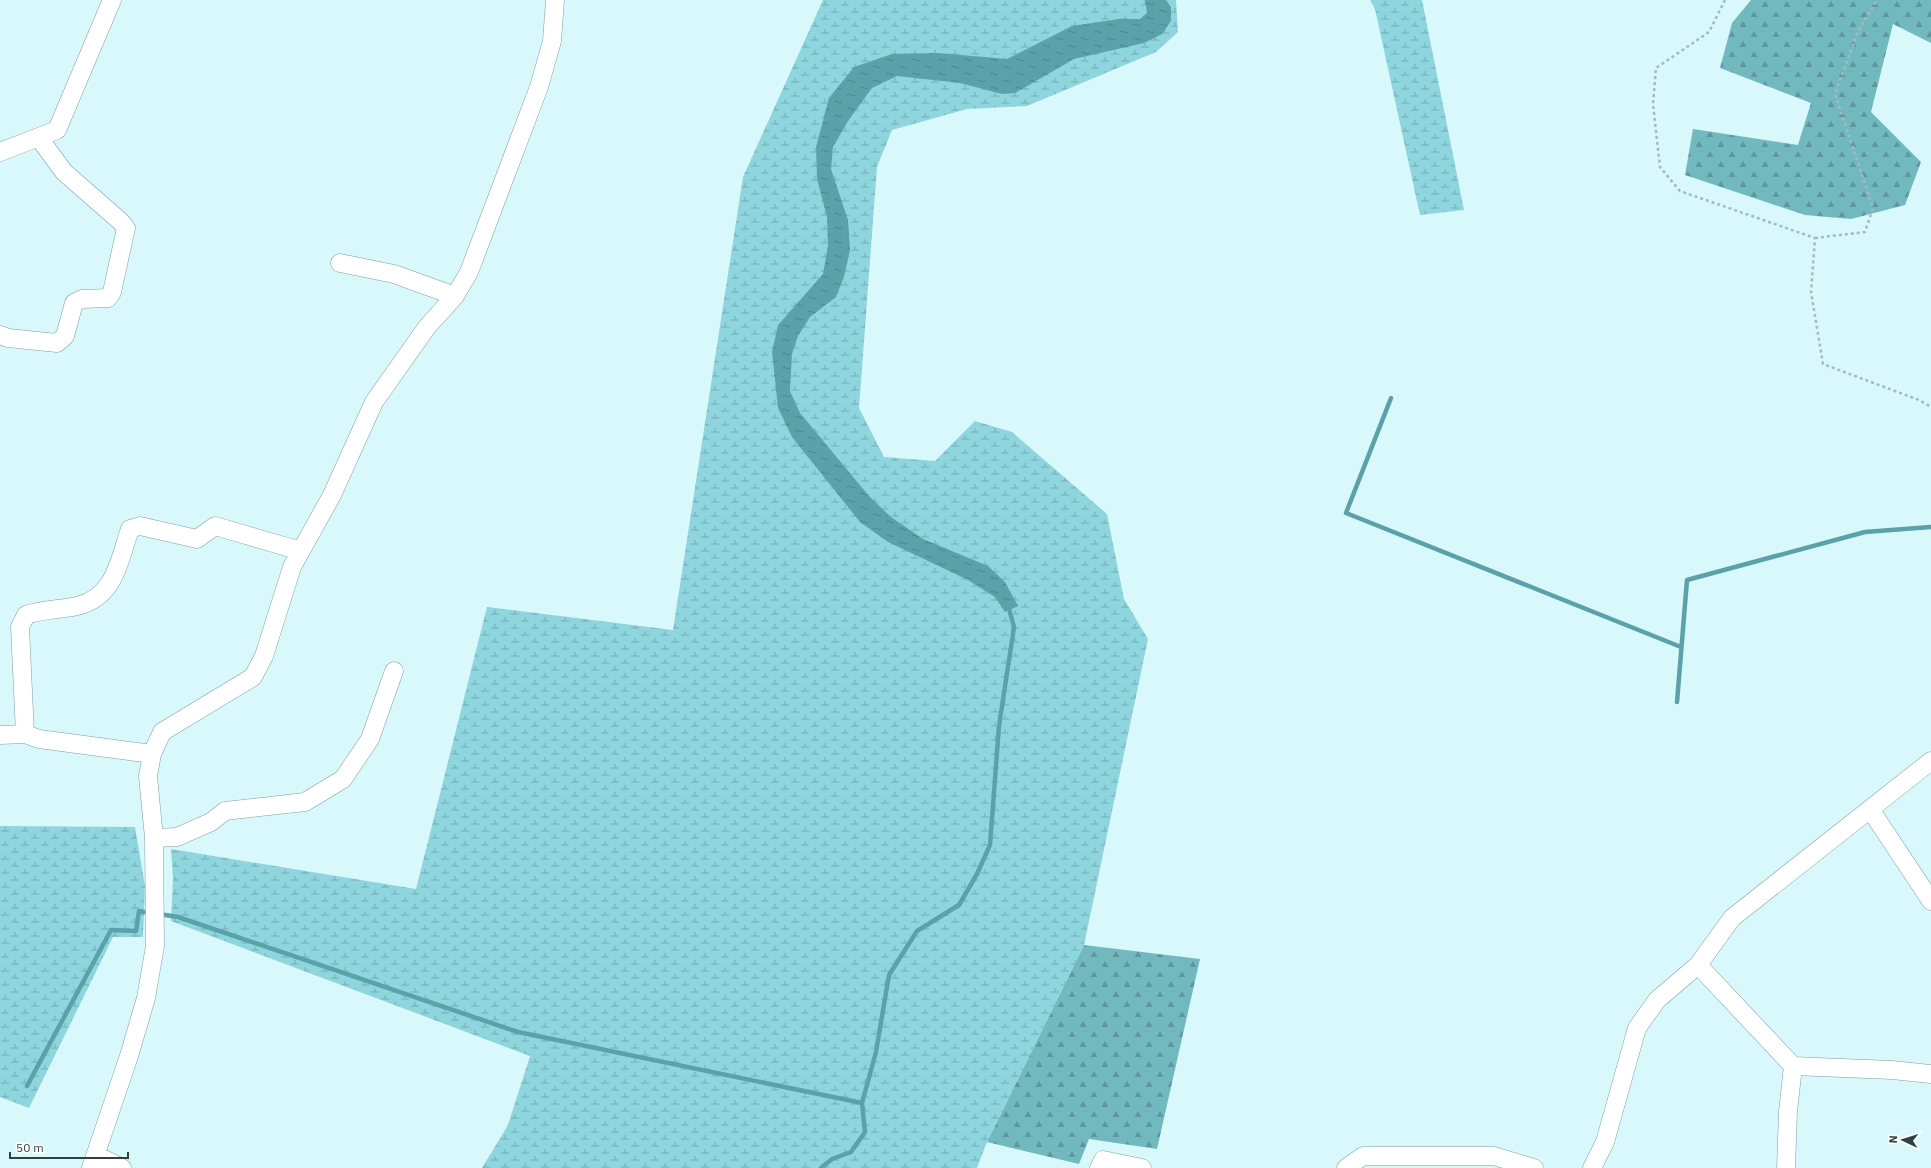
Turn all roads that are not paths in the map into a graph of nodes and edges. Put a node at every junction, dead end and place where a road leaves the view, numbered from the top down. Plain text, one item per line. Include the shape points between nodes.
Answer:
1 (112, 0) edge
2 (555, 0) edge
3 (39, 138) junction
4 (0, 152) edge
5 (340, 263) dead end
6 (455, 296) junction
7 (0, 335) edge
8 (301, 551) junction
9 (394, 671) dead end
10 (25, 734) junction
11 (0, 735) edge
12 (152, 754) junction
13 (1931, 761) edge
14 (1870, 809) junction
15 (154, 844) junction
16 (1931, 901) edge
17 (1698, 965) junction
18 (1793, 1066) junction
19 (1931, 1074) edge
20 (93, 1161) edge
21 (122, 1168) edge
22 (1099, 1168) edge
23 (1142, 1168) edge
24 (1346, 1168) edge
25 (1534, 1168) edge
26 (1592, 1168) edge
27 (1786, 1168) edge

1 - 3 street via 57,130
2 - 6 street via 552,41 539,87 469,272
3 - 4 street
3 - 7 street via 64,172 120,221 126,228 125,237 112,292 108,298 82,299 74,303 64,336 57,343
5 - 6 street via 394,274
6 - 8 street via 427,327 374,402 332,495
8 - 10 street via 215,526 197,539 140,526 130,529 113,581 96,600 78,606 26,615 20,627
8 - 12 street via 292,566 264,656 253,677 162,732
9 - 15 street via 370,739 343,779 305,802 225,811 211,822
10 - 11 street
10 - 12 street via 39,739
12 - 15 street via 148,776
13 - 14 street
14 - 16 street
14 - 17 street via 1732,918
15 - 20 street via 155,946 146,998
17 - 18 street
17 - 26 street via 1657,1000 1637,1028 1605,1142
18 - 19 street
18 - 27 street
20 - 21 street
22 - 23 street via 1103,1160
24 - 25 street via 1363,1156 1494,1156

